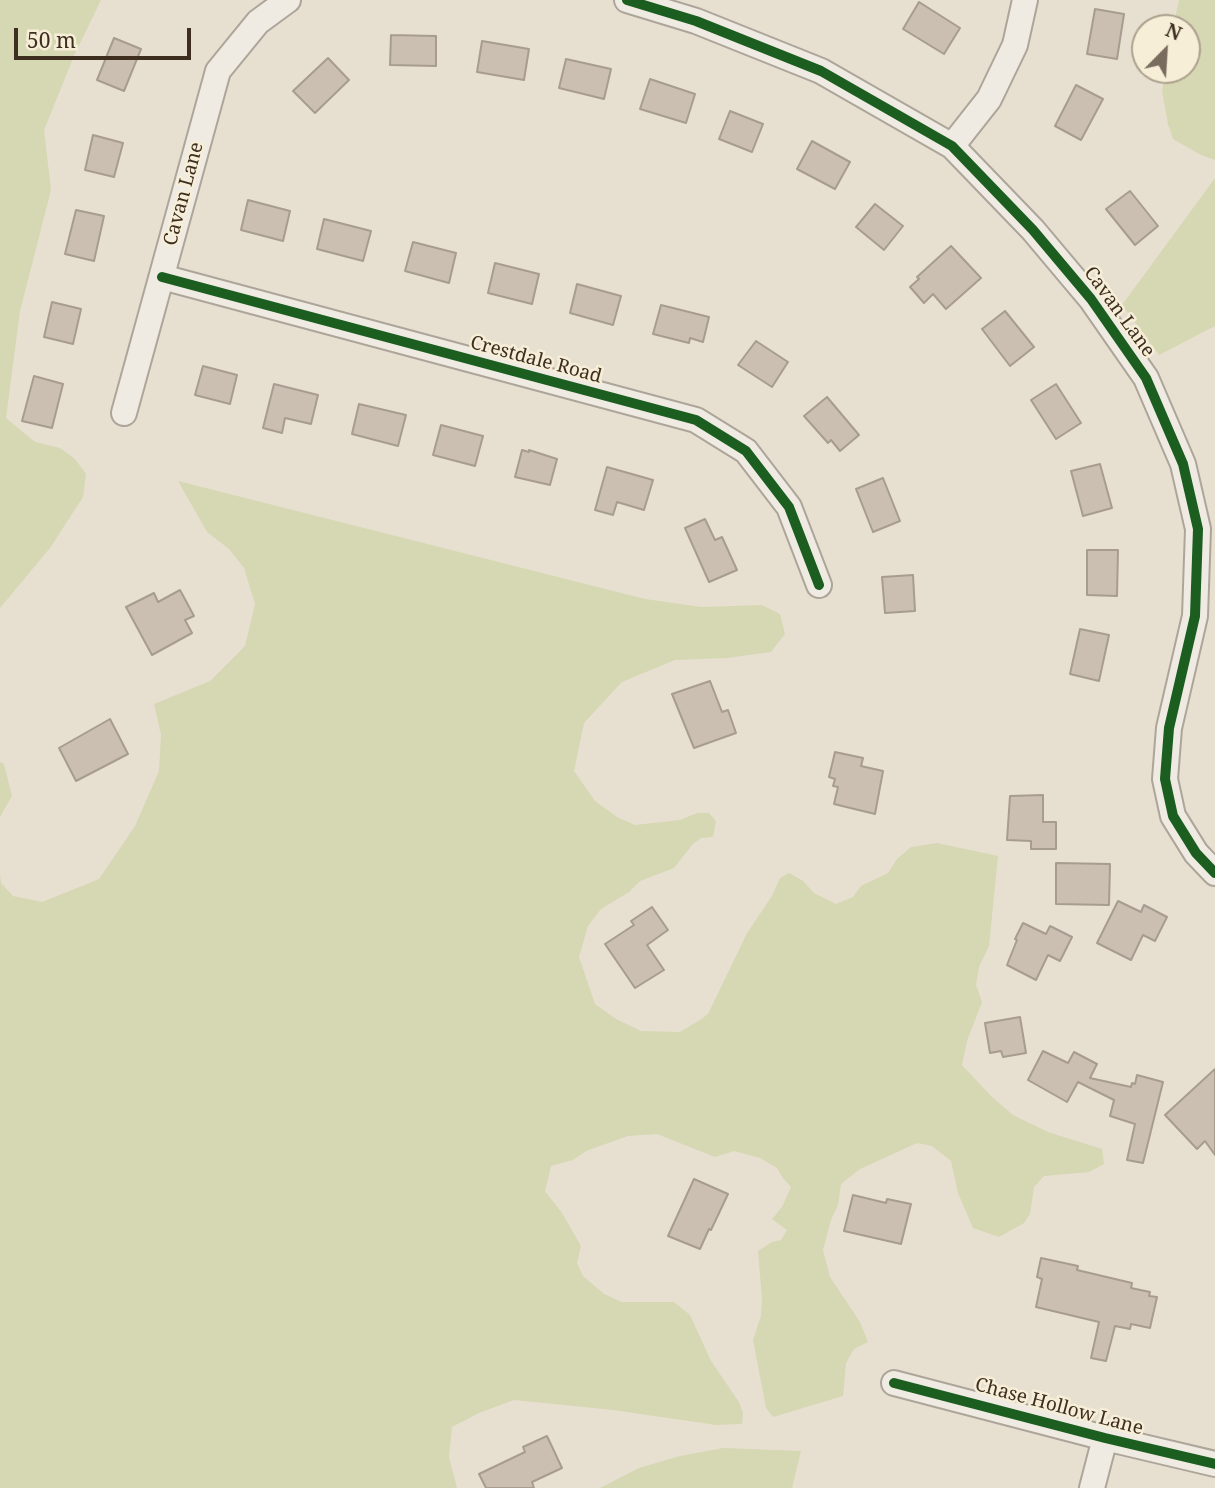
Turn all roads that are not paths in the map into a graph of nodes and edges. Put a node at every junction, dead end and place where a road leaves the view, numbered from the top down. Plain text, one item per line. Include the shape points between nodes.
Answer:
1 (288, 0) edge
2 (626, 0) edge
3 (1025, 0) edge
4 (952, 146) junction
5 (162, 277) junction
6 (124, 413) dead end
7 (819, 585) dead end
8 (1215, 873) edge
9 (894, 1383) dead end
10 (1105, 1438) junction
11 (1215, 1464) edge
12 (1092, 1488) edge

1 - 5 street, Cavan Lane via 258,22 218,71
2 - 4 street, Cavan Lane via 696,20 821,71
3 - 4 street via 1015,45 989,99
4 - 8 street, Cavan Lane via 1091,299 1146,378 1183,464 1198,530 1195,616 1169,728 1165,779 1173,816
5 - 6 street, Cavan Lane
5 - 7 street, Crestdale Road via 696,420 746,451 789,507
9 - 10 street, Chase Hollow Lane
10 - 11 street, Chase Hollow Lane
10 - 12 street

